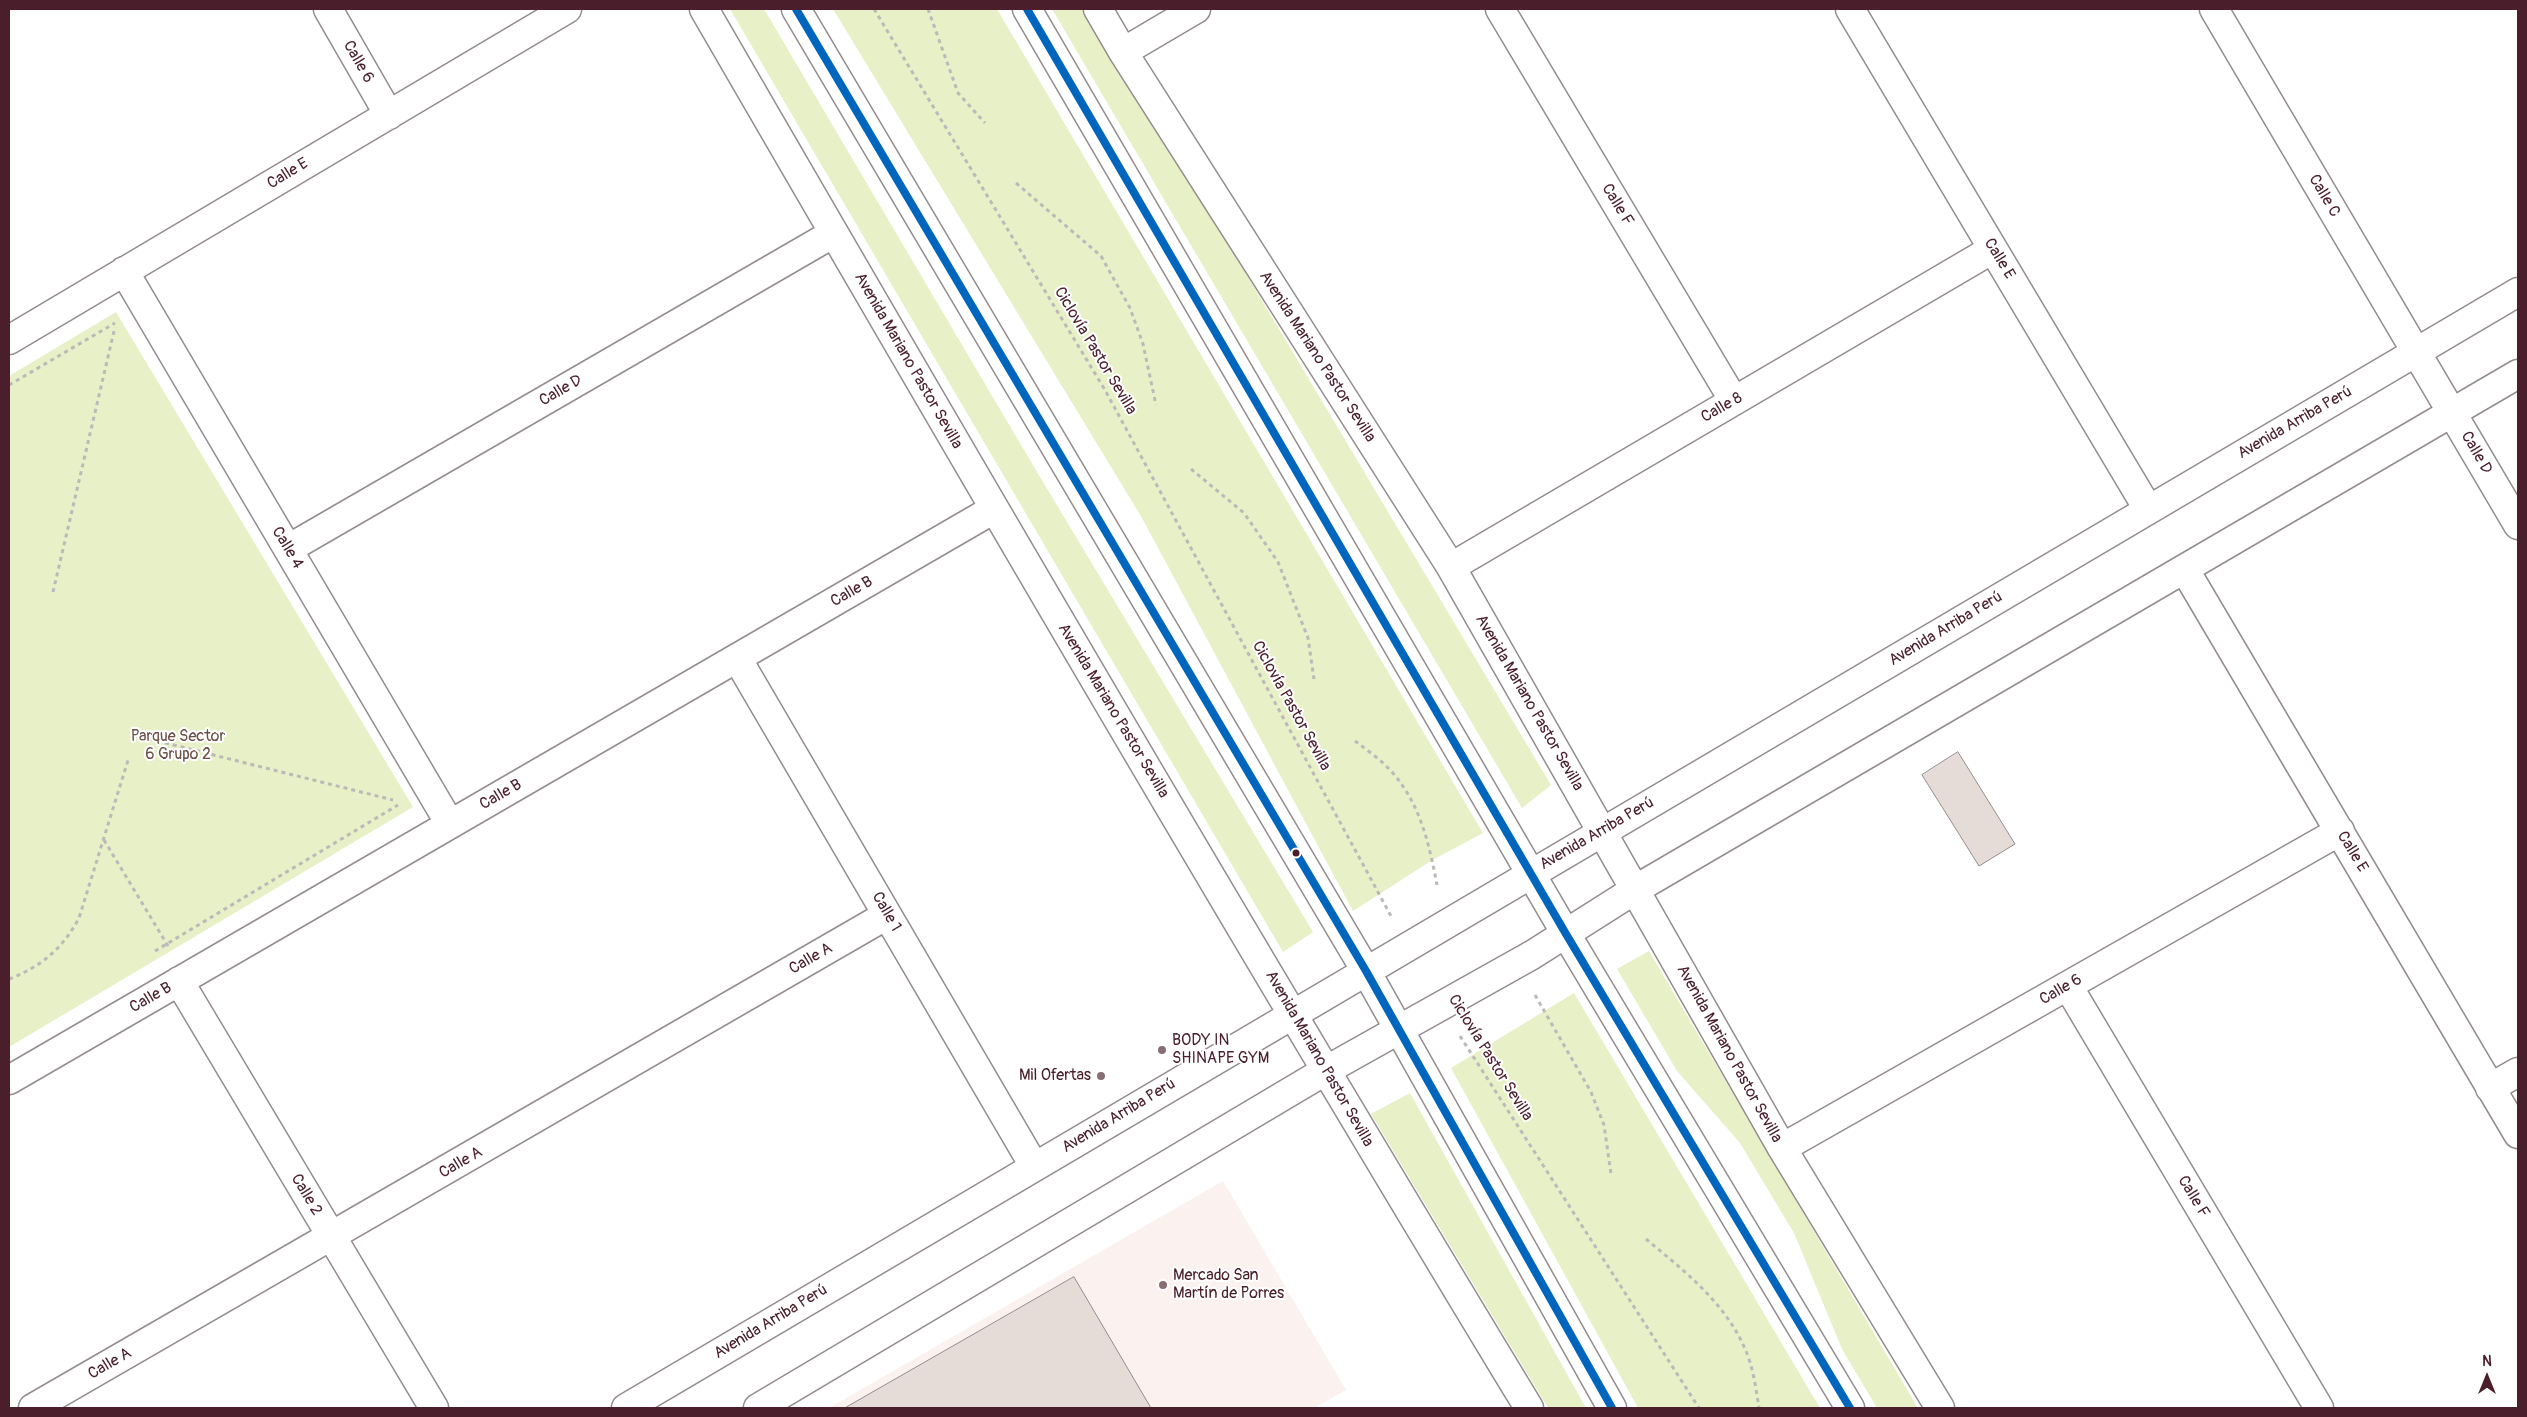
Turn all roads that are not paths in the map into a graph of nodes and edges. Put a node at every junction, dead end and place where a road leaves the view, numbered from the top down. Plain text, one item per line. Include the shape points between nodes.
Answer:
1 (328, 9) edge
2 (567, 9) edge
3 (704, 9) edge
4 (796, 9) edge
5 (1027, 9) edge
6 (1098, 9) edge
7 (1196, 9) edge
8 (1500, 9) edge
9 (1850, 9) edge
10 (2214, 9) edge
11 (1123, 52) junction
12 (389, 115) junction
13 (834, 233) junction
14 (1993, 249) junction
15 (127, 277) junction
16 (2518, 292) edge
17 (9, 340) edge
18 (2416, 352) junction
19 (2518, 374) edge
20 (2434, 382) joint
21 (1734, 401) junction
22 (2452, 413) junction
23 (994, 510) junction
24 (2148, 510) junction
25 (2518, 525) edge
26 (288, 549) junction
27 (1451, 567) junction
28 (2185, 570) junction
29 (738, 658) junction
30 (450, 824) junction
31 (1602, 831) junction
32 (2340, 831) junction
33 (1530, 873) junction
34 (1636, 889) junction
35 (887, 915) junction
36 (1566, 934) junction
37 (1366, 971) junction
38 (183, 979) junction
39 (2068, 986) junction
40 (1292, 1014) junction
41 (1400, 1029) junction
42 (1324, 1072) junction
43 (2518, 1072) edge
44 (9, 1080) edge
45 (2490, 1088) junction
46 (2518, 1134) edge
47 (1782, 1148) junction
48 (1034, 1166) junction
49 (331, 1236) junction
50 (33, 1408) edge
51 (434, 1408) edge
52 (626, 1408) edge
53 (758, 1408) edge
54 (1529, 1408) edge
55 (1612, 1408) edge
56 (1850, 1408) edge
57 (1940, 1408) edge
58 (2319, 1408) edge

1 - 12 street, Calle 6
2 - 12 street, Calle E
3 - 13 street, Avenida Mariano Pastor Sevilla
4 - 37 street
5 - 33 street
6 - 11 street, Avenida Mariano Pastor Sevilla
7 - 11 street
8 - 21 street, Calle F
9 - 14 street, Calle E
10 - 18 street, Calle C
11 - 27 street, Avenida Mariano Pastor Sevilla
12 - 15 street, Calle E
13 - 23 street, Avenida Mariano Pastor Sevilla
13 - 26 street, Calle D
14 - 21 street, Calle 8
14 - 24 street, Calle E
15 - 17 street, Calle E
15 - 26 street, Calle 4
16 - 18 street, Avenida Arriba Perú
18 - 20 street, Calle C
18 - 24 street, Avenida Arriba Perú
19 - 22 street
20 - 22 street, Calle D
21 - 27 street, Calle 8
22 - 25 street, Calle D
22 - 28 street
23 - 29 street, Calle B
23 - 40 street, Avenida Mariano Pastor Sevilla
24 - 31 street, Avenida Arriba Perú
26 - 30 street, Calle 4
27 - 31 street, Avenida Mariano Pastor Sevilla
28 - 32 street, Calle E
28 - 34 street
29 - 30 street, Calle B
29 - 35 street, Calle 1
30 - 38 street, Calle B
31 - 33 street, Avenida Arriba Perú
31 - 34 street, Avenida Mariano Pastor Sevilla
32 - 39 street, Calle 6
32 - 45 street, Calle E
33 - 36 street
33 - 37 street, Avenida Arriba Perú
34 - 36 street
34 - 47 street, Avenida Mariano Pastor Sevilla
35 - 48 street, Calle 1
35 - 49 street, Calle A
36 - 41 street
36 - 56 street
37 - 40 street, Avenida Arriba Perú
37 - 41 street
38 - 44 street, Calle B
38 - 49 street, Calle 2
39 - 47 street, Calle 6
39 - 58 street, Calle F
40 - 42 street, Avenida Mariano Pastor Sevilla
40 - 48 street, Avenida Arriba Perú
41 - 42 street
41 - 55 street
42 - 53 street
42 - 54 street, Avenida Mariano Pastor Sevilla
43 - 45 street
45 - 46 street, Calle E
47 - 57 street, Avenida Mariano Pastor Sevilla
48 - 52 street, Avenida Arriba Perú
49 - 50 street, Calle A
49 - 51 street, Calle 2

